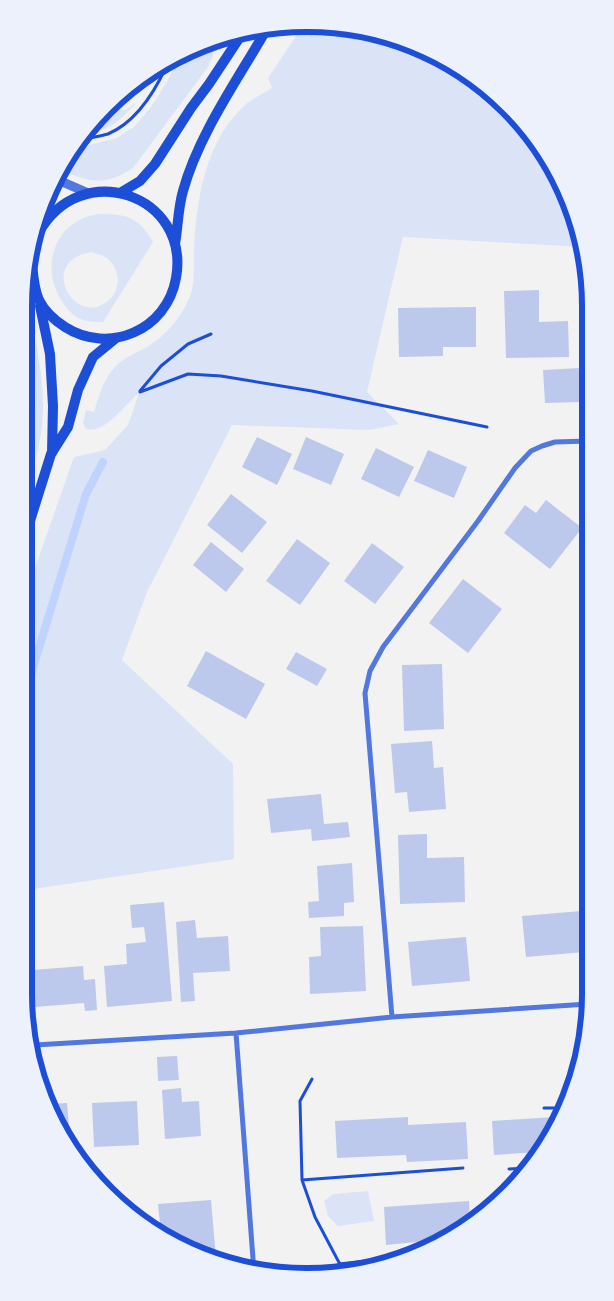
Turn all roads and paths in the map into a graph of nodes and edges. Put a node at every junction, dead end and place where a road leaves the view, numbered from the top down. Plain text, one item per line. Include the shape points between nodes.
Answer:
1 (262, 36) edge
2 (237, 42) edge
3 (163, 73) edge
4 (91, 138) edge
5 (63, 182) edge
6 (120, 192) junction
7 (88, 193) junction
8 (47, 219) edge
9 (175, 245) junction
10 (34, 280) edge
11 (39, 300) junction
12 (211, 334) dead end
13 (115, 339) junction
14 (487, 428) dead end
15 (582, 441) edge
16 (52, 454) junction
17 (32, 515) edge
18 (581, 1004) edge
19 (392, 1017) junction
20 (236, 1032) junction
21 (37, 1045) edge
22 (312, 1079) dead end
23 (544, 1108) dead end
24 (556, 1108) edge
25 (463, 1168) dead end
26 (519, 1168) edge
27 (509, 1169) dead end
28 (302, 1180) junction
29 (373, 1260) edge
30 (253, 1263) edge
31 (339, 1264) joint

1 - 9 main road via 193,163 182,192
2 - 6 main road via 155,164 140,181
3 - 4 path via 137,112 124,124 108,134
5 - 7 street
6 - 7 main road
6 - 9 main road via 149,206 167,227
7 - 8 main road via 71,199
9 - 13 main road via 178,261 176,278 163,310 131,334
10 - 11 main road
11 - 13 main road via 48,313 75,333
11 - 16 main road via 50,354
12 - 14 path via 188,344 161,366 140,392 188,374 221,376 312,391
13 - 16 main road via 93,357 78,390 68,426
15 - 19 street via 542,446 531,451 515,468 391,636 370,671 365,693
16 - 17 main road
18 - 19 street
19 - 20 street
20 - 21 street
20 - 30 street
22 - 28 path via 300,1101
23 - 24 path
25 - 28 path
26 - 27 path
28 - 31 path via 315,1217
29 - 31 path

